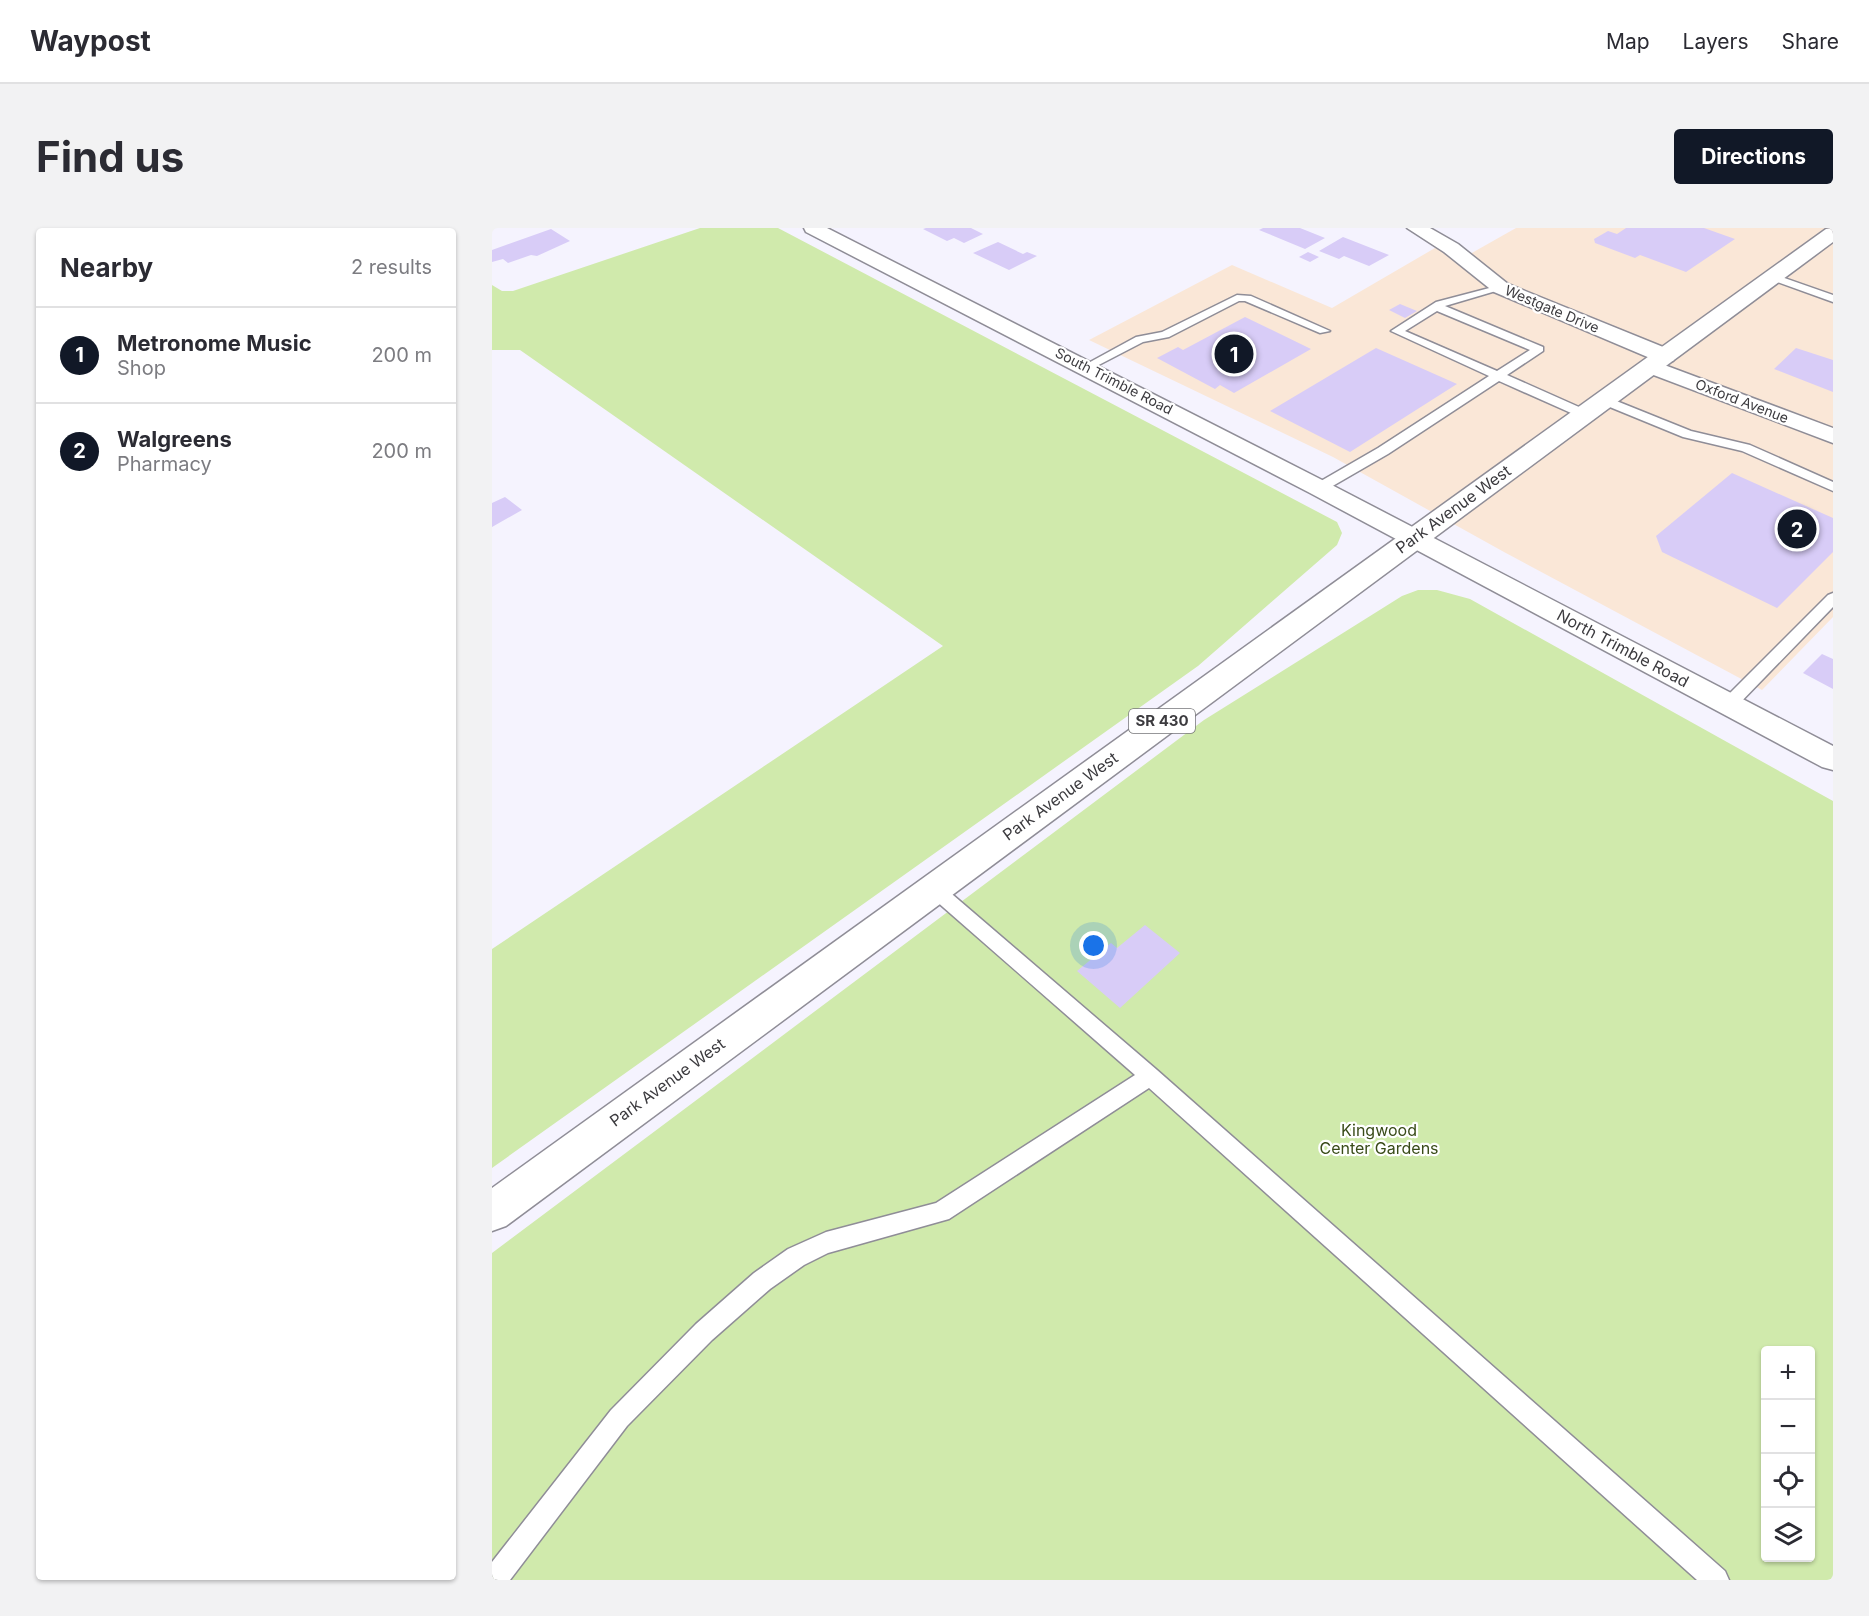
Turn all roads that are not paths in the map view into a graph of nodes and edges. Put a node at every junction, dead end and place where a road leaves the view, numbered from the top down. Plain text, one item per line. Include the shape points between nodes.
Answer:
1 (813, 228) edge
2 (1416, 228) edge
3 (1832, 235) edge
4 (1773, 277) junction
5 (1502, 288) junction
6 (1833, 298) edge
7 (1436, 306) junction
8 (1324, 331) dead end
9 (1658, 361) junction
10 (1087, 367) junction
11 (1498, 376) junction
12 (1594, 407) junction
13 (1833, 436) edge
14 (1833, 487) edge
15 (1319, 488) junction
16 (1413, 538) junction
17 (1833, 598) edge
18 (1730, 704) junction
19 (1833, 759) edge
20 (933, 888) junction
21 (1150, 1076) junction
22 (492, 1212) edge
23 (494, 1580) edge
24 (1716, 1580) edge

1 - 10 main road, South Trimble Road
2 - 5 main road, Westgate Drive via 1451,248
3 - 4 main road, Park Avenue West / SR 430
4 - 6 lane
4 - 9 main road, Park Avenue West / SR 430
5 - 7 lane
5 - 9 main road, Westgate Drive
7 - 11 lane via 1397,332
7 - 11 lane via 1539,349
8 - 10 lane via 1247,298 1237,298 1165,335 1140,339
9 - 12 main road, Park Avenue West / SR 430
9 - 13 main road, Oxford Avenue
10 - 15 main road, South Trimble Road
11 - 12 lane
11 - 15 lane
12 - 14 lane via 1746,448
12 - 16 main road, Park Avenue West / SR 430
15 - 16 main road, South Trimble Road
16 - 18 main road, North Trimble Road
16 - 20 main road, Park Avenue West / SR 430
17 - 18 lane
18 - 19 main road, North Trimble Road
20 - 21 lane
20 - 22 main road, Park Avenue West / SR 430
21 - 23 lane via 941,1212 826,1243 796,1257 762,1281 704,1332 619,1418
21 - 24 lane

